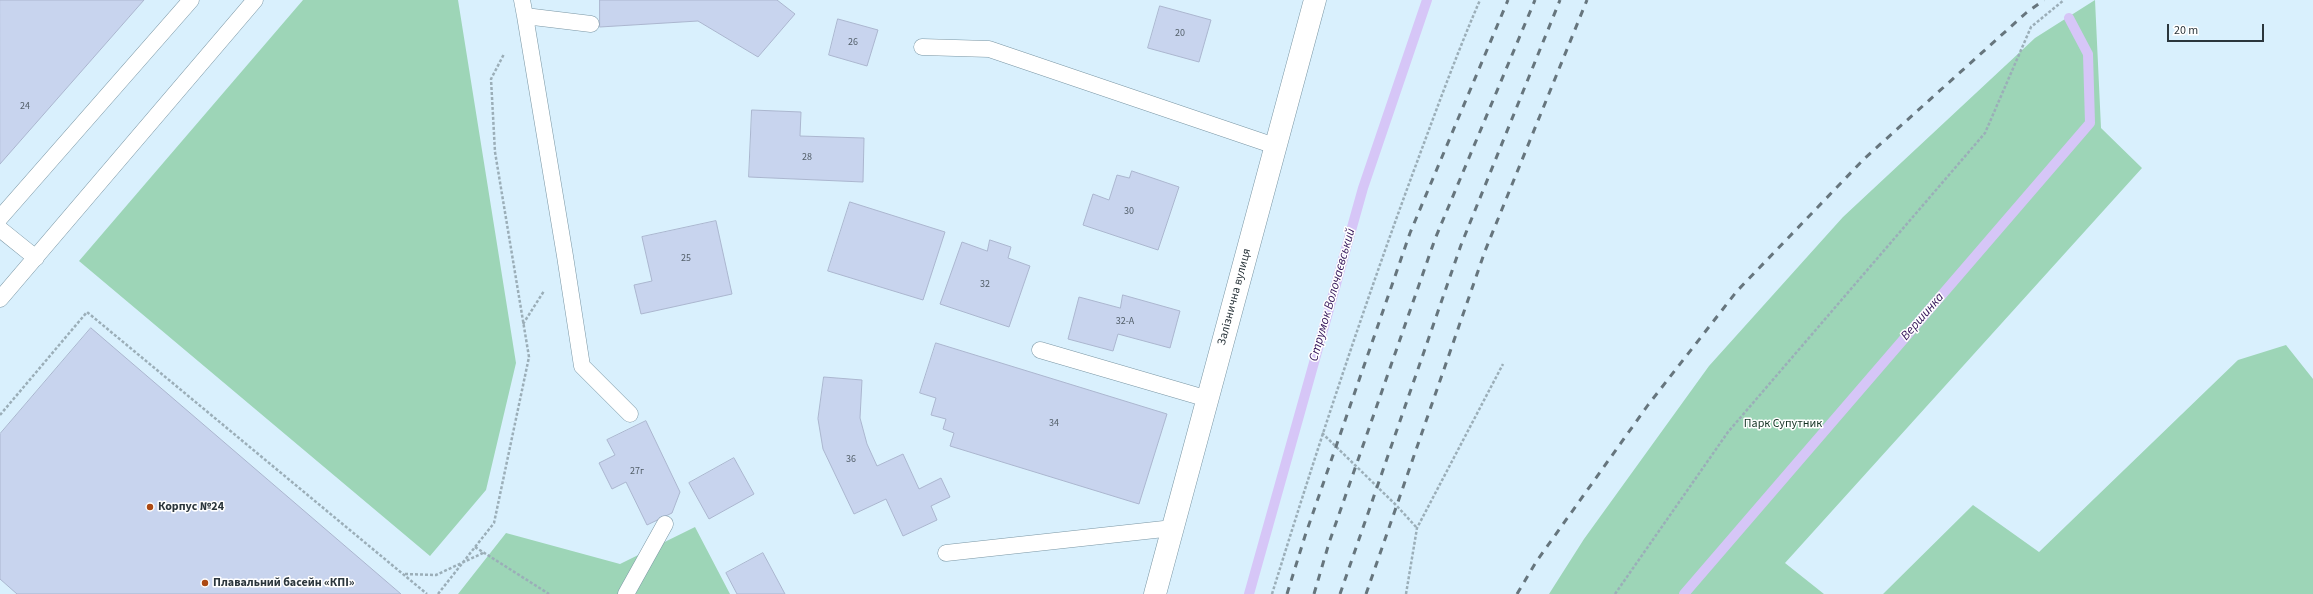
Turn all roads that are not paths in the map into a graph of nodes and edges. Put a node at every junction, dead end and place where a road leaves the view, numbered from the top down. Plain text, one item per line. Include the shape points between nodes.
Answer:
1 (191, 0) edge
2 (255, 0) edge
3 (1314, 0) edge
4 (523, 8) edge
5 (591, 24) dead end
6 (922, 47) dead end
7 (1275, 146) junction
8 (0, 218) edge
9 (0, 229) edge
10 (36, 258) junction
11 (0, 299) edge
12 (1040, 350) dead end
13 (1208, 399) junction
14 (630, 414) dead end
15 (665, 524) dead end
16 (1173, 528) junction
17 (946, 553) dead end
18 (626, 594) edge
19 (1155, 594) edge

1 - 8 lane
2 - 10 lane
3 - 7 street, Залізнична вулиця
4 - 5 lane
4 - 14 lane via 582,366
6 - 7 lane via 989,49
7 - 13 street, Залізнична вулиця
9 - 10 lane
10 - 11 lane
12 - 13 lane
13 - 16 street, Залізнична вулиця
15 - 18 lane
16 - 17 lane
16 - 19 street, Залізнична вулиця

